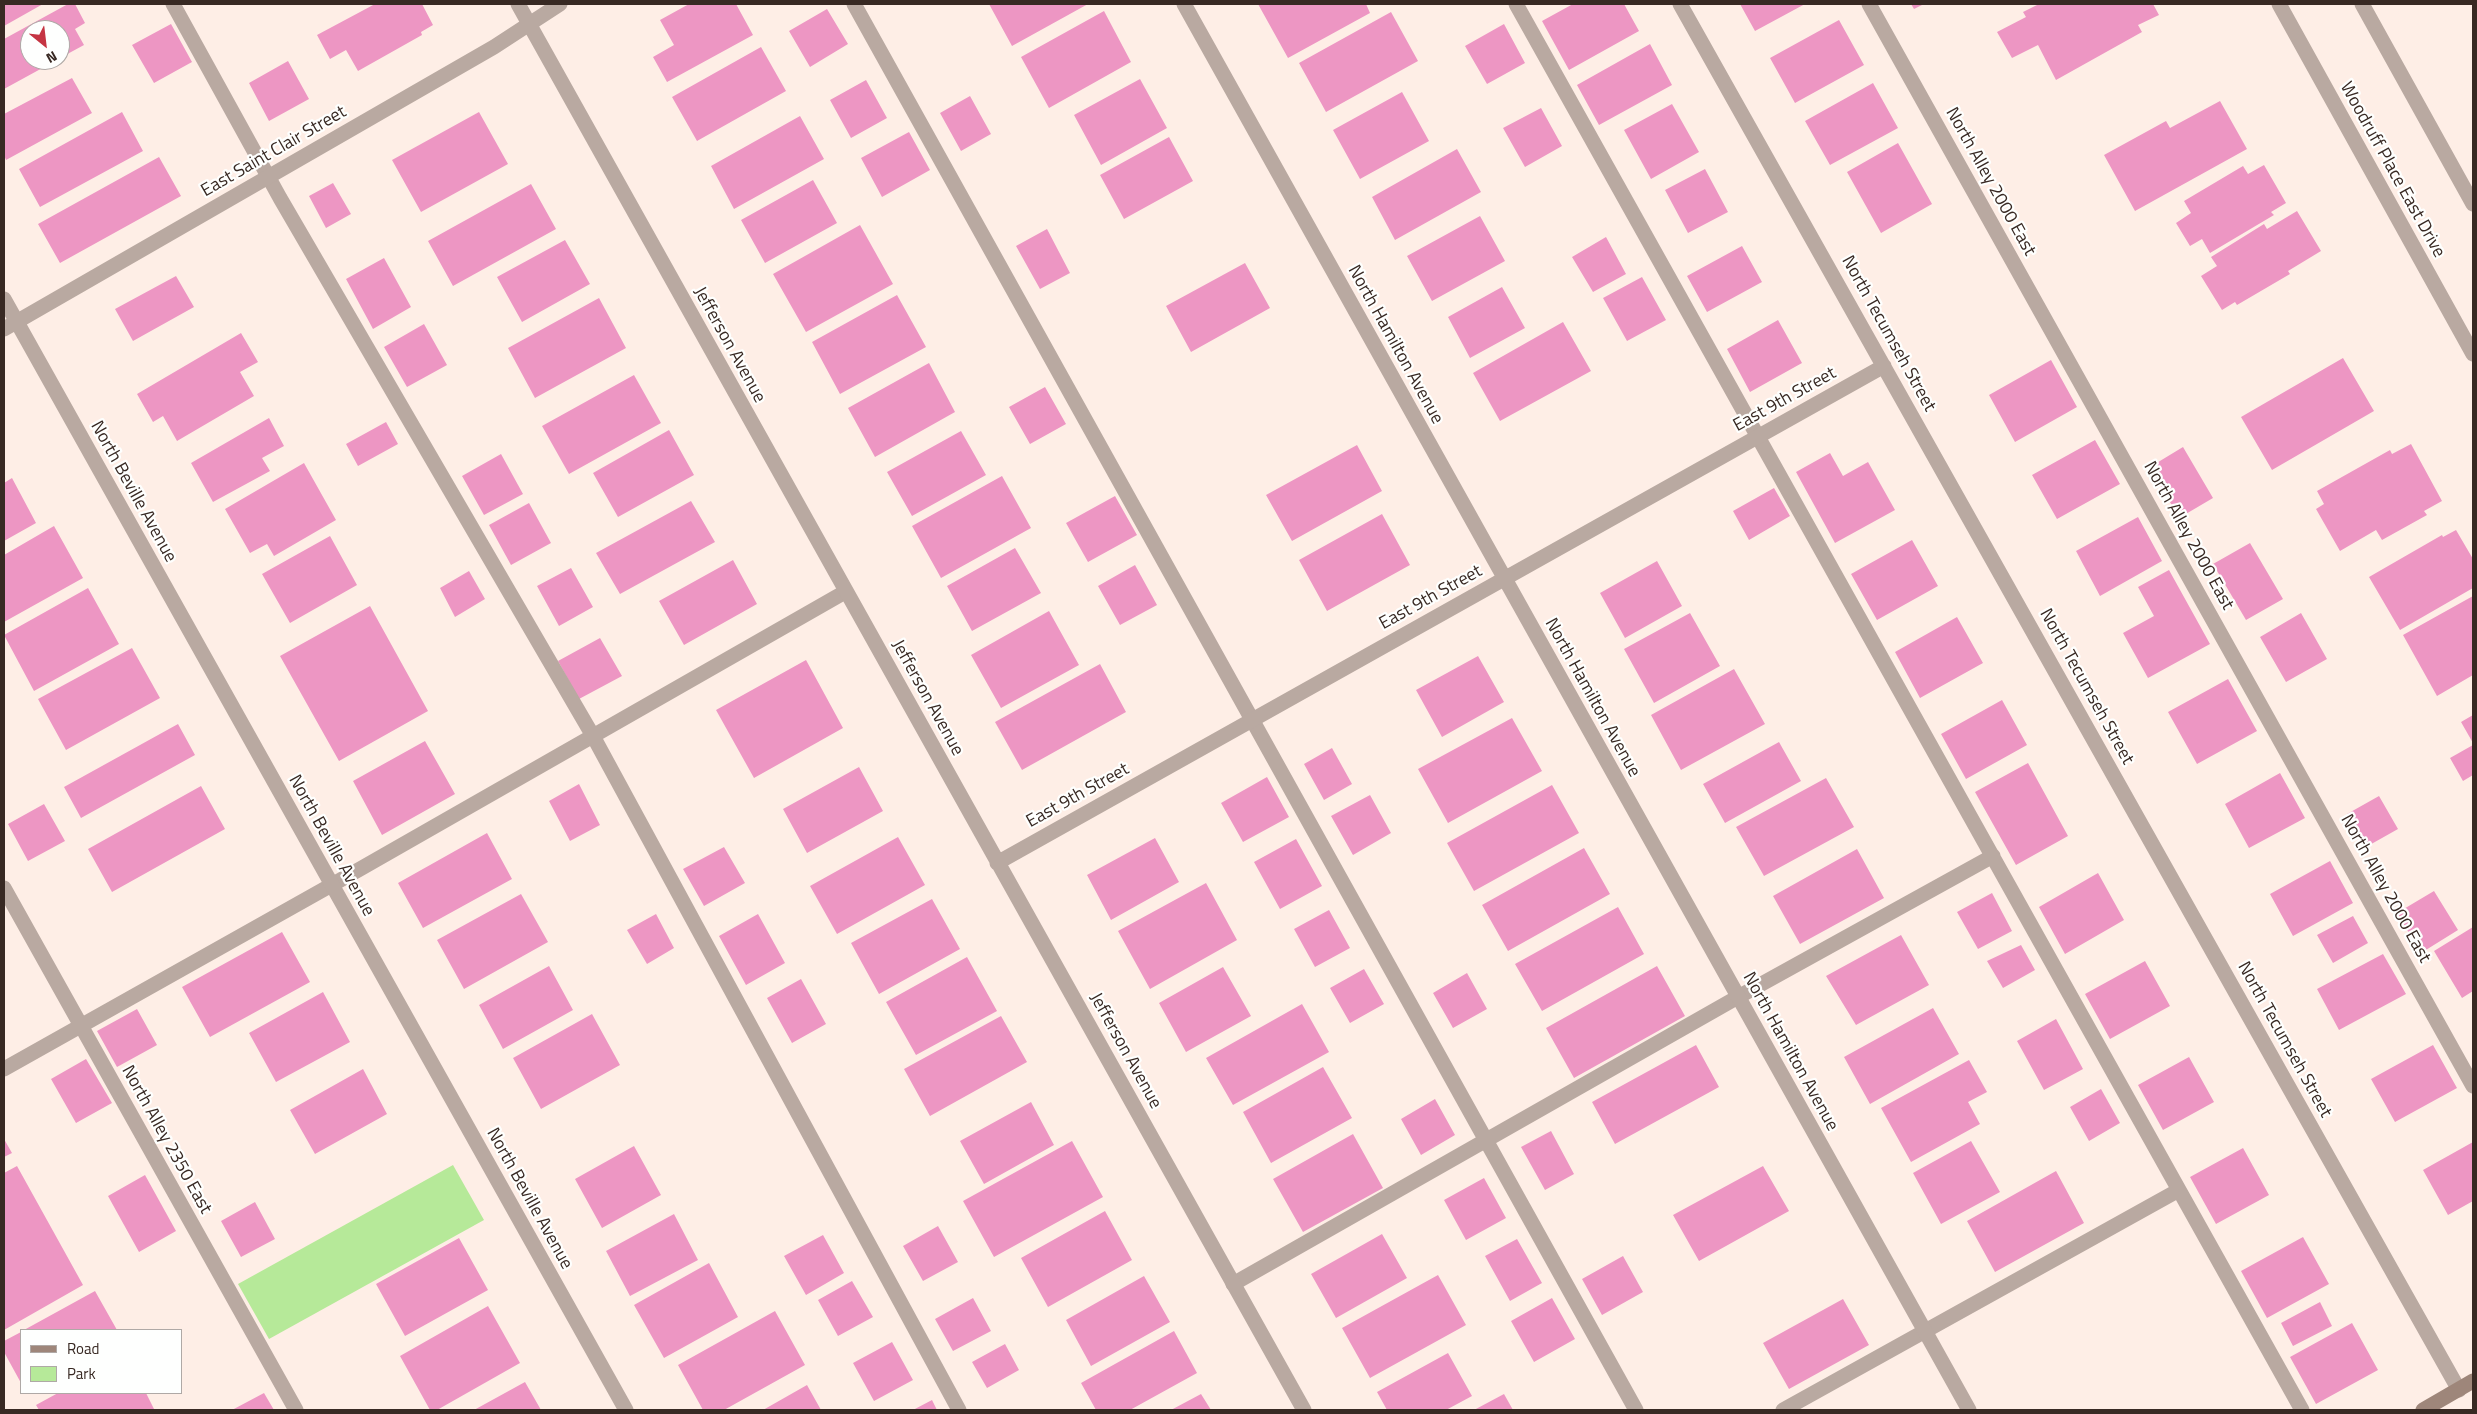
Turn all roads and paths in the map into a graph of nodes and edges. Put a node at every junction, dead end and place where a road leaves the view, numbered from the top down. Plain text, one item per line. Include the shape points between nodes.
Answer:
1 (172, 4) edge
2 (518, 4) edge
3 (560, 4) edge
4 (854, 4) edge
5 (1184, 4) edge
6 (1516, 4) edge
7 (1680, 4) edge
8 (1869, 4) edge
9 (2279, 4) edge
10 (2362, 4) edge
11 (529, 24) junction
12 (269, 176) junction
13 (2473, 204) edge
14 (4, 300) edge
15 (10, 325) edge
16 (2473, 354) edge
17 (1884, 366) junction
18 (1759, 437) junction
19 (1504, 579) junction
20 (846, 592) junction
21 (1252, 720) junction
22 (593, 736) junction
23 (1993, 856) junction
24 (998, 863) junction
25 (331, 884) junction
26 (4, 888) edge
27 (1738, 997) junction
28 (80, 1025) junction
29 (4, 1069) edge
30 (2473, 1086) edge
31 (1486, 1141) junction
32 (2179, 1190) junction
33 (1233, 1284) junction
34 (1925, 1331) junction
35 (2473, 1382) edge
36 (2459, 1390) junction
37 (296, 1410) edge
38 (626, 1410) edge
39 (959, 1410) edge
40 (1304, 1410) edge
41 (1636, 1410) edge
42 (1783, 1410) edge
43 (1969, 1410) edge
44 (2302, 1410) edge
45 (2423, 1410) edge

1 - 12 street
2 - 11 street, Jefferson Avenue
3 - 11 street, East Saint Clair Street
4 - 21 street
5 - 19 street, North Hamilton Avenue
6 - 18 street
7 - 17 street, North Tecumseh Street
8 - 30 street, North Alley 2000 East
9 - 16 street, Woodruff Place East Drive
10 - 13 street
11 - 12 street, East Saint Clair Street
11 - 20 street, Jefferson Avenue
12 - 15 street, East Saint Clair Street
12 - 22 street
14 - 15 street, North Beville Avenue
15 - 25 street, North Beville Avenue
17 - 18 street, East 9th Street
17 - 36 street, North Tecumseh Street
18 - 19 street, East 9th Street
18 - 23 street
19 - 21 street, East 9th Street
19 - 27 street, North Hamilton Avenue
20 - 22 street
20 - 24 street, Jefferson Avenue
21 - 24 street, East 9th Street
21 - 31 street
22 - 25 street
22 - 39 street
23 - 27 street
23 - 32 street
24 - 33 street, Jefferson Avenue
25 - 28 street
25 - 38 street, North Beville Avenue
26 - 28 street, North Alley 2350 East
27 - 31 street
27 - 34 street, North Hamilton Avenue
28 - 29 street
28 - 37 street, North Alley 2350 East
31 - 33 street
31 - 41 street
32 - 34 street
32 - 44 street
33 - 40 street, Jefferson Avenue
34 - 42 street
34 - 43 street, North Hamilton Avenue
35 - 36 main road
36 - 45 main road

